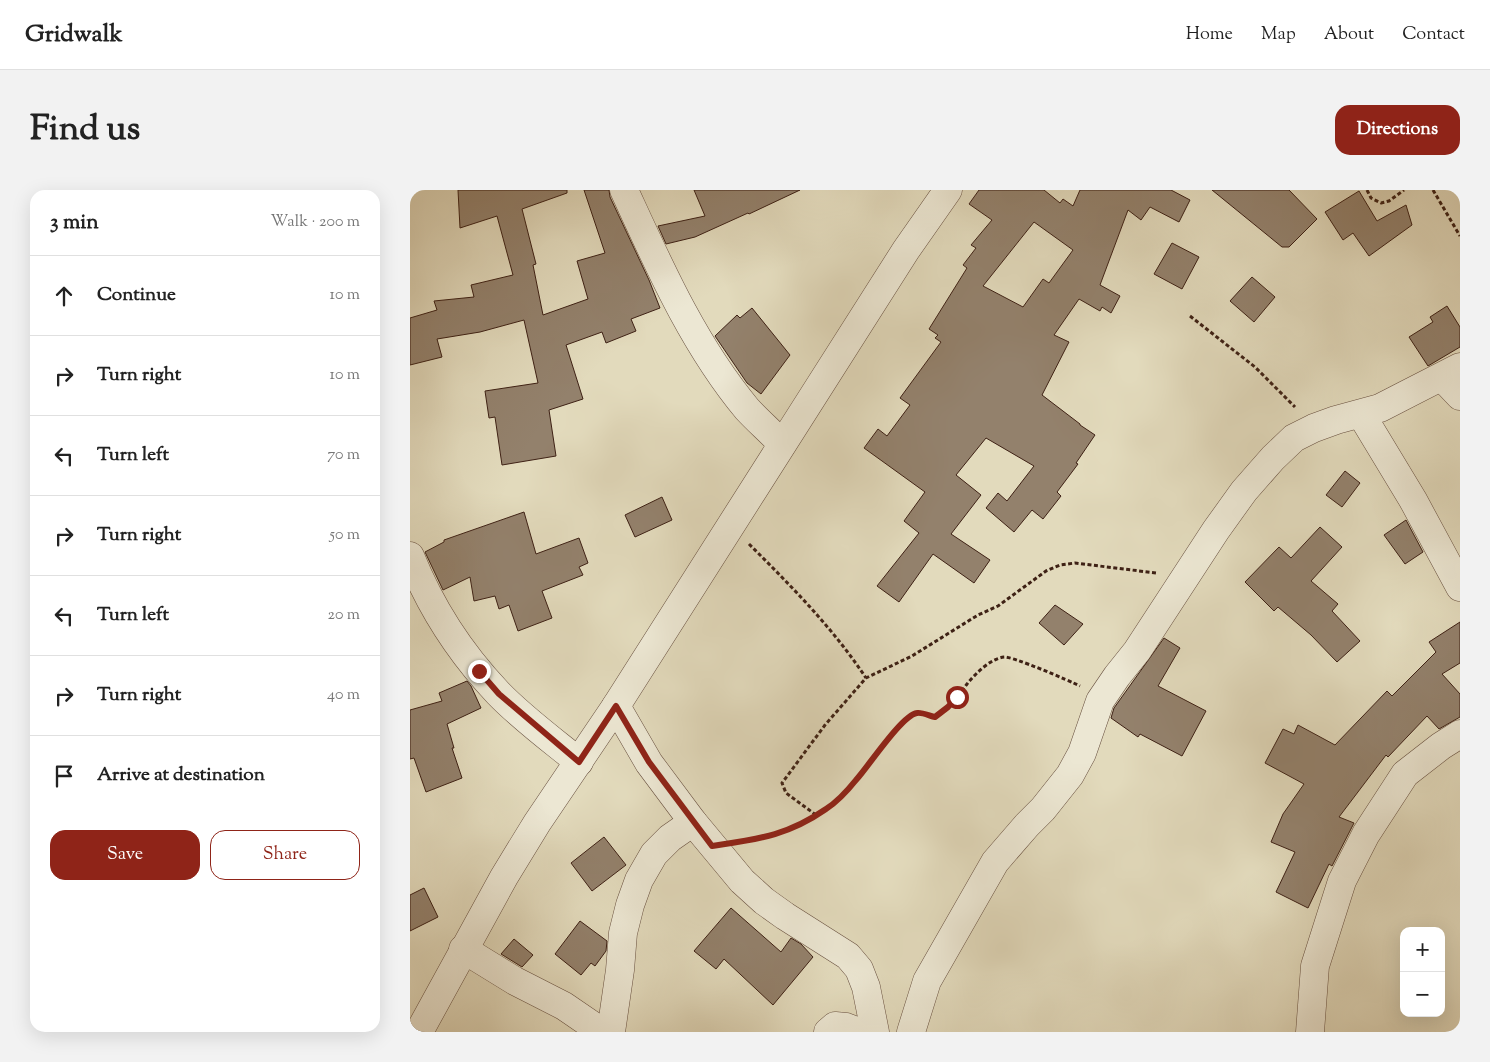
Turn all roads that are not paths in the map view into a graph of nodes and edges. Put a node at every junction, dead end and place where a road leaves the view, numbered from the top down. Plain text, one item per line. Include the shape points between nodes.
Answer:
1 (624, 190) edge
2 (948, 190) edge
3 (1454, 380) edge
4 (1360, 414) junction
5 (782, 444) junction
6 (410, 556) edge
7 (1460, 587) edge
8 (616, 706) junction
9 (1460, 734) edge
10 (579, 762) junction
11 (693, 822) junction
12 (463, 949) junction
13 (419, 1032) edge
14 (602, 1032) edge
15 (611, 1032) edge
16 (828, 1032) edge
17 (859, 1032) edge
18 (875, 1032) edge
19 (911, 1032) edge
20 (1310, 1032) edge

1 - 5 street via 669,286 706,351 748,409
2 - 5 street
3 - 4 street
4 - 7 street via 1413,500
4 - 19 street via 1314,428 1294,438 1244,490 1103,697 1070,775 995,862 927,981
5 - 8 street
6 - 10 street via 439,614 479,671 499,694
8 - 10 street
8 - 11 street via 649,762
9 - 20 street via 1405,774 1366,834 1342,881 1315,966
10 - 12 street via 532,831
11 - 15 street via 654,854 638,880 623,933
11 - 18 street via 742,881 764,901 848,956 859,969 866,986
12 - 13 street
12 - 14 street via 564,1006
16 - 17 street via 835,1026

